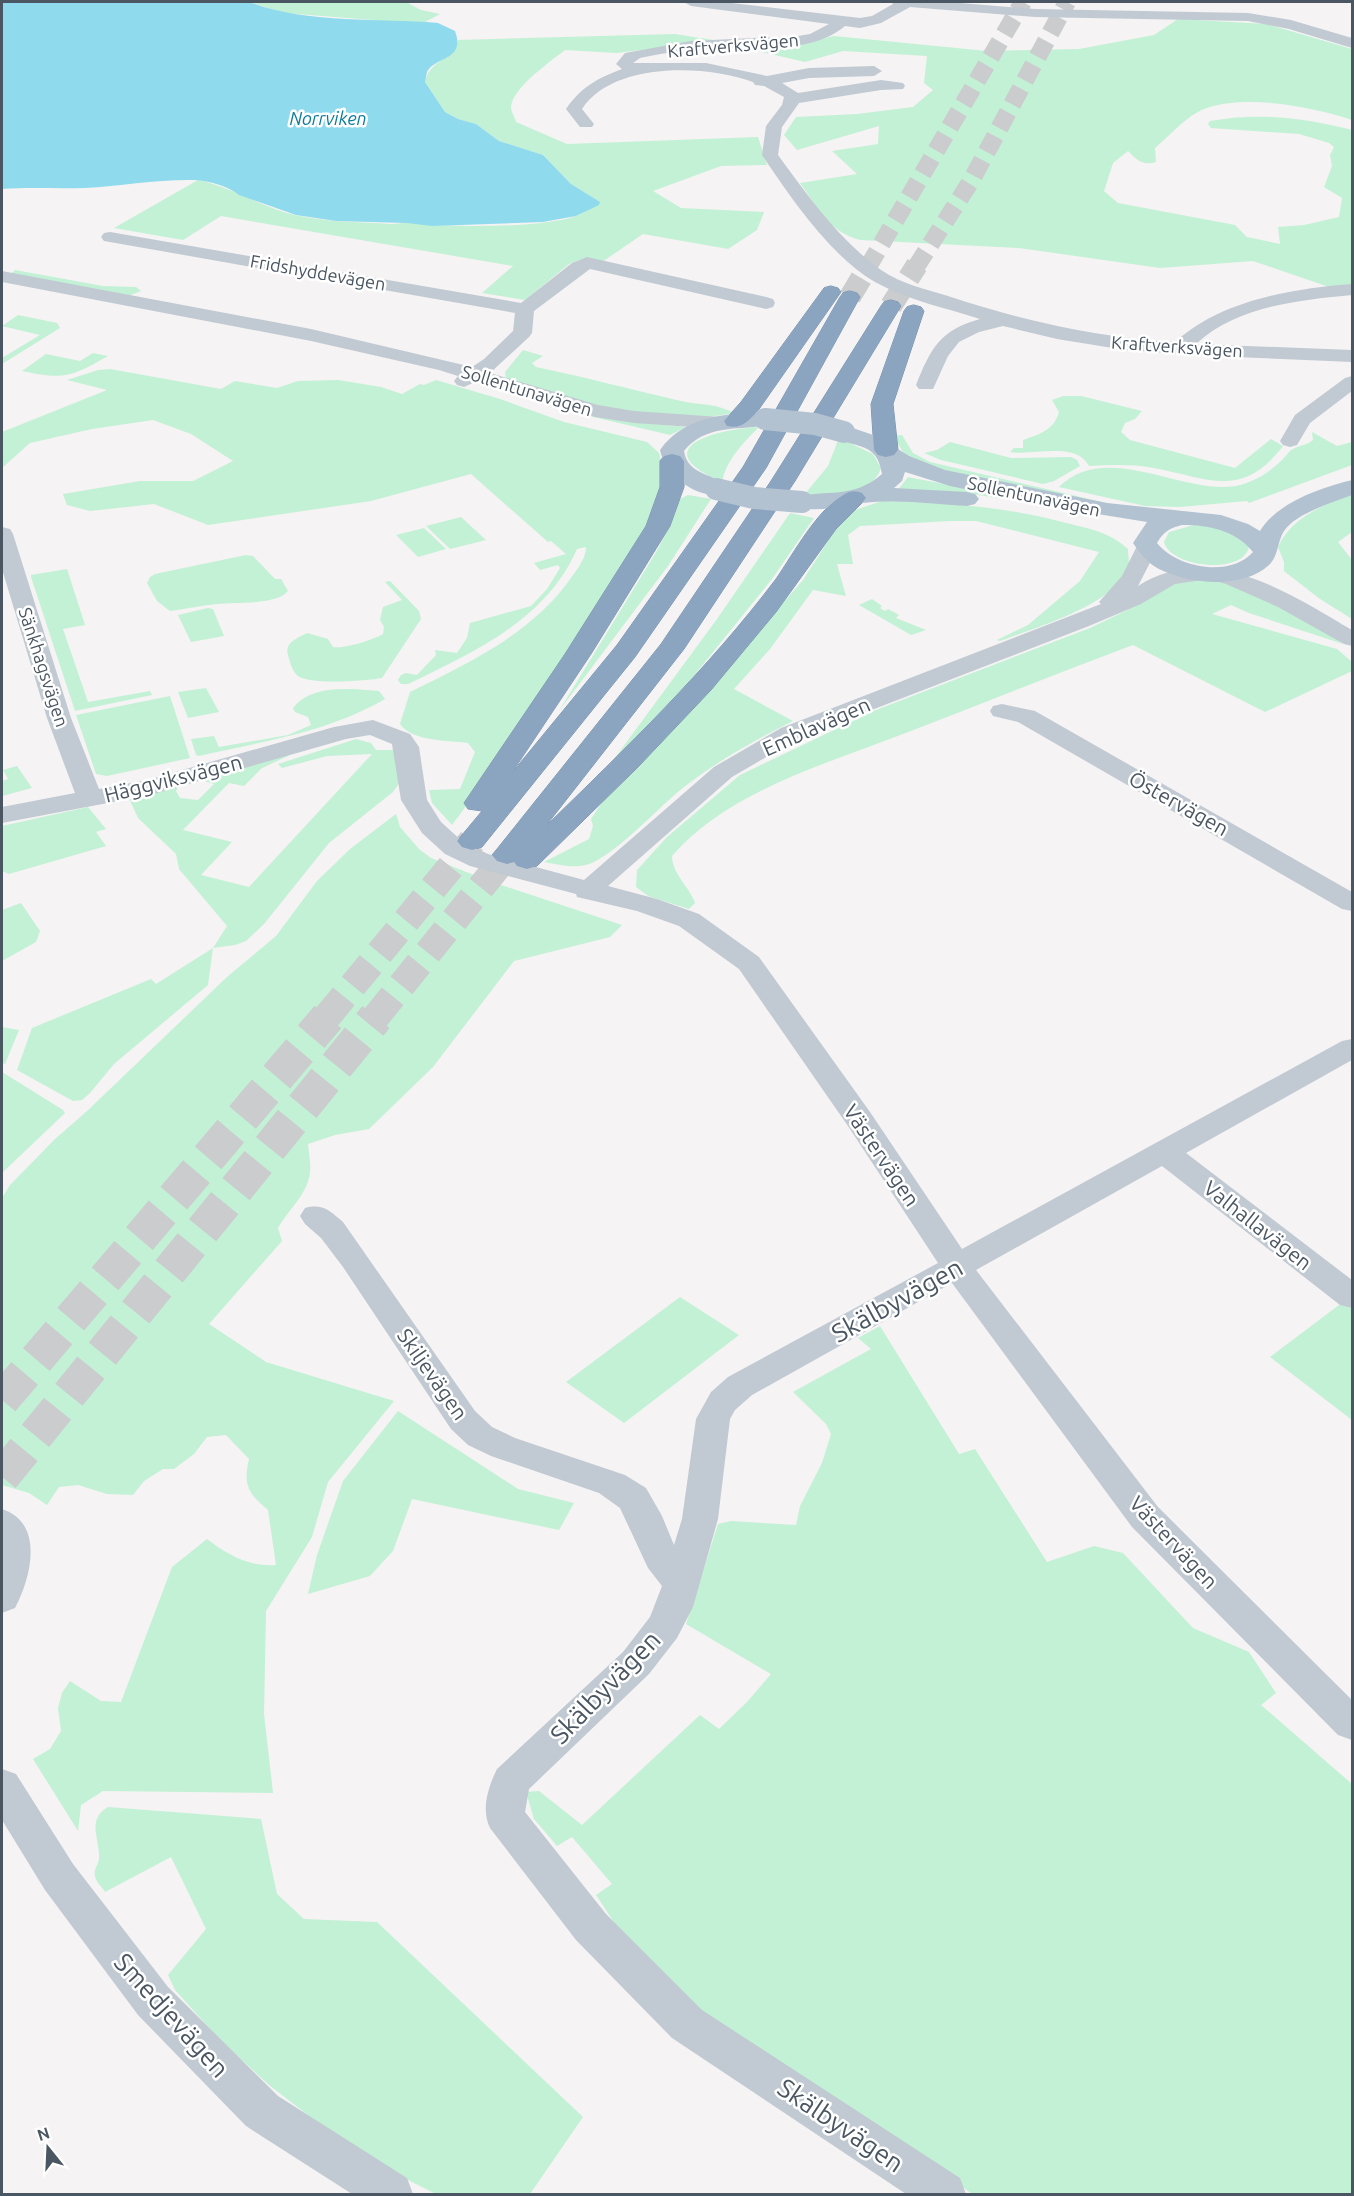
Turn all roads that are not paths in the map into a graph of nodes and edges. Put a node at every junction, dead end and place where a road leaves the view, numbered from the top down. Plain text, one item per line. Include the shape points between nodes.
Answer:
1 (691, 2) edge
2 (903, 2) edge
3 (1268, 7) dead end
4 (1248, 17) junction
5 (841, 21) junction
6 (1353, 43) edge
7 (637, 69) junction
8 (874, 71) dead end
9 (763, 81) junction
10 (897, 86) dead end
11 (792, 99) junction
12 (586, 124) dead end
13 (110, 237) dead end
14 (2, 277) edge
15 (1353, 290) edge
16 (766, 303) dead end
17 (525, 309) junction
18 (1003, 320) junction
19 (1180, 348) junction
20 (1353, 356) edge
21 (470, 378) junction
22 (1353, 382) edge
23 (926, 385) dead end
24 (728, 422) junction
25 (1290, 441) dead end
26 (888, 452) junction
27 (672, 456) junction
28 (1353, 476) edge
29 (1353, 487) edge
30 (859, 497) junction
31 (1190, 518) junction
32 (2, 534) edge
33 (1146, 545) junction
34 (1264, 554) junction
35 (1210, 574) junction
36 (1081, 621) junction
37 (1353, 627) edge
38 (1353, 639) edge
39 (1002, 711) dead end
40 (343, 732) joint
41 (90, 798) junction
42 (2, 815) edge
43 (588, 891) junction
44 (1353, 903) edge
45 (1353, 1048) edge
46 (1164, 1152) junction
47 (316, 1216) dead end
48 (957, 1267) junction
49 (1353, 1297) edge
50 (2, 1523) edge
51 (681, 1583) junction
52 (2, 1598) edge
53 (1353, 1724) edge
54 (2, 1786) edge
55 (391, 2194) edge
56 (944, 2194) edge

1 - 5 street
2 - 4 street via 1035,13
2 - 5 street via 876,20
3 - 4 street
4 - 6 street
5 - 7 street, Kraftverksvägen via 808,39 713,44 630,56 624,63
7 - 9 street, Kraftverksvägen via 703,67
7 - 12 street via 595,85 581,96 574,109
8 - 9 street, Kraftverksvägen via 809,73
9 - 11 street, Kraftverksvägen via 785,90
10 - 11 street
11 - 18 street, Kraftverksvägen via 774,126 770,155 809,210 838,241 884,278
13 - 17 street, Fridshyddevägen
14 - 21 street, Sollentunavägen via 337,341
15 - 19 street via 1292,298 1224,318 1190,336
16 - 17 street via 587,263
17 - 21 street via 522,333
18 - 19 street, Kraftverksvägen via 1123,344
18 - 23 street, Kraftverksvägen via 952,335 937,356
19 - 20 street, Kraftverksvägen
21 - 24 street, Sollentunavägen via 595,411
21 - 27 street, Sollentunavägen via 585,420 649,435 660,440
22 - 25 street via 1302,419
24 - 26 main road, Sollentunavägen, bridge via 765,419 814,424 844,432
24 - 27 main road, Sollentunavägen via 686,434
24 - 27 highway via 749,407 840,294 754,468 626,651 465,836 658,526 672,487
26 - 30 main road via 894,462 894,476 884,487
26 - 30 highway via 882,404 903,309 671,650 517,858 652,736 725,659 826,526 841,508
26 - 31 main road, Sollentunavägen via 921,472 1042,499 1107,511
27 - 30 main road, Sollentunavägen, bridge via 683,473 716,489 754,498 802,502
28 - 31 main road via 1277,505
29 - 34 main road via 1301,508 1277,523 1268,536
30 - 33 main road, Sollentunavägen via 946,497 997,503 1107,528
31 - 33 main road via 1154,527 1147,535
31 - 34 main road via 1234,525 1259,540
32 - 41 street, Sänkhagsvägen via 59,718
33 - 35 main road, Sollentunavägen via 1157,559 1170,566
33 - 36 street, Emblavägen via 1140,567 1129,584 1109,604
34 - 35 main road via 1240,571
34 - 37 street via 1272,572 1285,586
35 - 36 street, Emblavägen via 1171,578
35 - 38 street via 1243,581 1277,596
36 - 43 street, Emblavägen via 790,733 723,772
39 - 44 street, Östervägen via 1026,716
40 - 41 street, Häggviksvägen via 171,781
40 - 43 street, Västervägen via 373,727 401,739 406,747 414,800 431,827 454,848 479,860
41 - 42 street, Häggviksvägen
43 - 48 street, Västervägen via 689,920 749,963
45 - 46 street, Skälbyvägen
46 - 48 street, Skälbyvägen
46 - 49 street, Valhallavägen
47 - 51 street, Skiljevägen via 354,1259 463,1420 480,1436 503,1447 612,1484 633,1498 662,1558
48 - 51 street, Skälbyvägen via 740,1386 723,1401 713,1419 700,1519
48 - 53 street, Västervägen via 1145,1517
50 - 52 street via 8,1528 14,1556
51 - 56 street, Skälbyvägen via 664,1627 636,1663 511,1781 504,1816 591,1927 687,2024
54 - 55 street, Smedjevägen via 40,1850 88,1918 161,2010 262,2111

